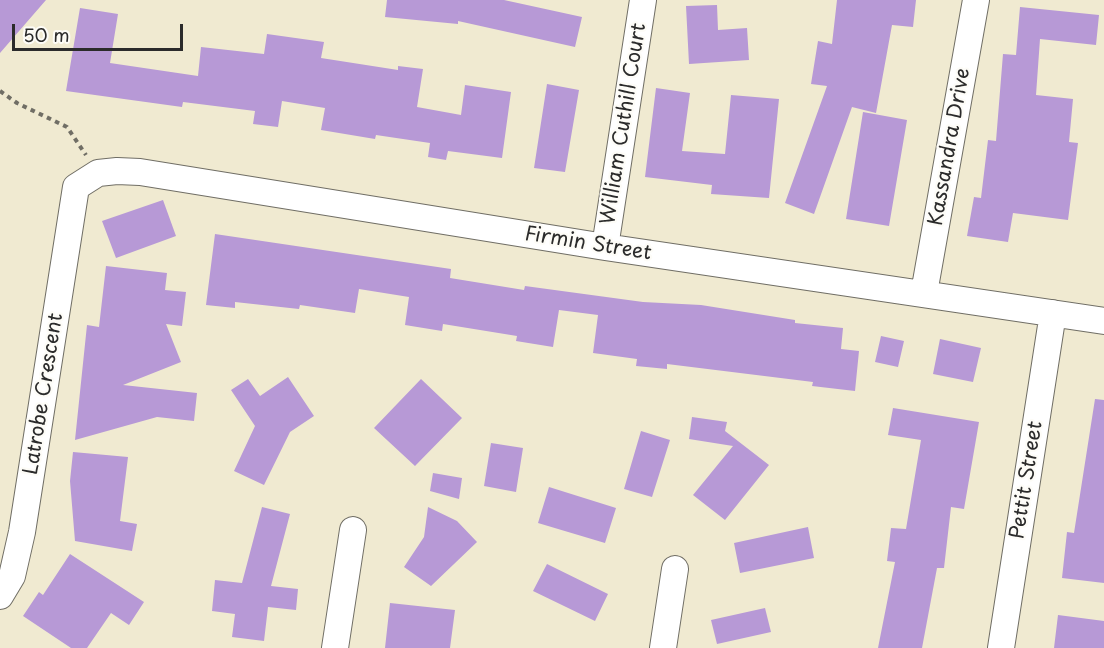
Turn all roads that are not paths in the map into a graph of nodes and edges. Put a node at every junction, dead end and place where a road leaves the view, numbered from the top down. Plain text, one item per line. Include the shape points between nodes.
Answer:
1 (643, 0) edge
2 (976, 0) edge
3 (76, 187) joint
4 (605, 247) junction
5 (924, 293) junction
6 (1053, 313) junction
7 (1104, 321) edge
8 (353, 530) dead end
9 (675, 569) dead end
10 (0, 596) edge
11 (335, 648) edge
12 (663, 648) edge
13 (1001, 648) edge

1 - 4 street, William Cuthill Court
2 - 5 street, Kassandra Drive
3 - 4 street, Firmin Street via 98,173 140,172
3 - 10 street, Latrobe Crescent via 22,531 12,576
4 - 5 street, Firmin Street
5 - 6 street, Firmin Street
6 - 7 street, Firmin Street
6 - 13 street, Pettit Street
8 - 11 street
9 - 12 street

